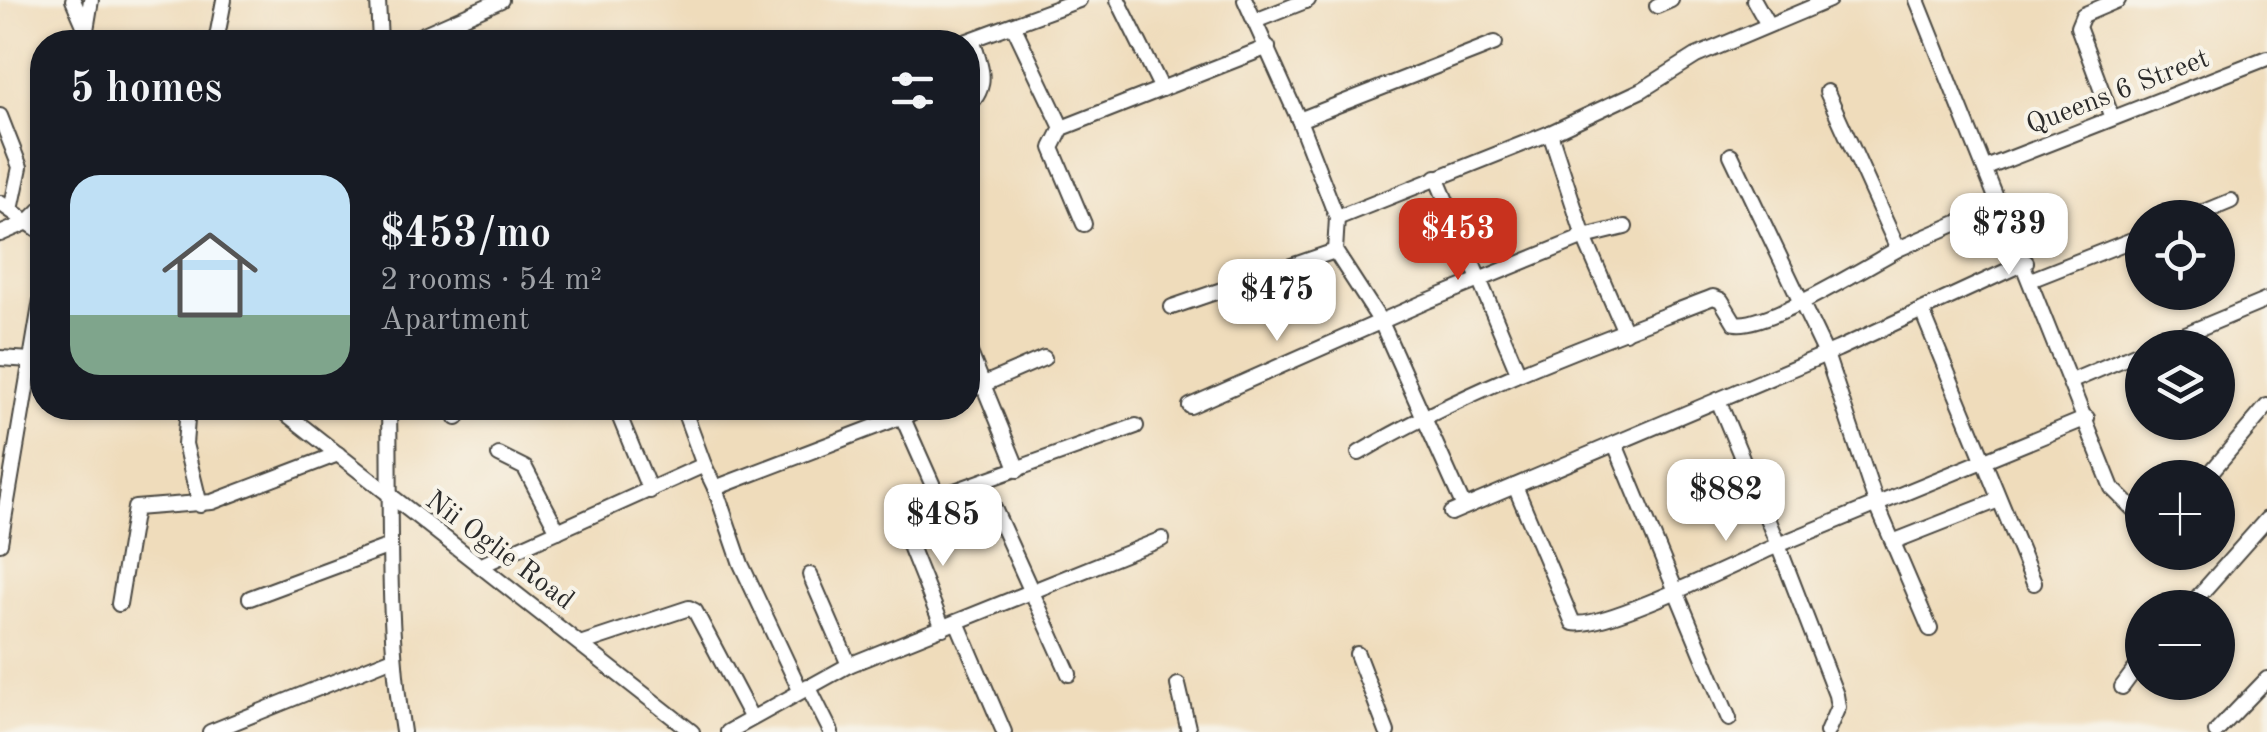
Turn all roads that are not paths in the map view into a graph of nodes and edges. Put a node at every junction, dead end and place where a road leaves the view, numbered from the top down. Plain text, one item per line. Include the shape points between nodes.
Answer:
1 (72, 0) edge
2 (91, 0) edge
3 (224, 0) edge
4 (378, 0) edge
5 (501, 0) edge
6 (1079, 0) edge
7 (1118, 0) edge
8 (1245, 0) edge
9 (1308, 0) edge
10 (1754, 0) edge
11 (1829, 0) edge
12 (1918, 0) edge
13 (2118, 0) edge
14 (1255, 21) junction
15 (1767, 23) junction
16 (1014, 25) junction
17 (83, 30) edge
18 (86, 30) edge
19 (218, 30) edge
20 (379, 30) edge
21 (433, 30) edge
22 (980, 37) edge
23 (1494, 43) dead end
24 (1268, 48) junction
25 (2267, 58) edge
26 (1162, 89) junction
27 (1827, 92) dead end
28 (0, 116) edge
29 (2112, 118) junction
30 (1299, 120) junction
31 (1062, 128) junction
32 (1550, 133) junction
33 (1730, 155) dead end
34 (1986, 168) junction
35 (1436, 177) junction
36 (2001, 204) junction
37 (5, 206) edge
38 (1336, 218) junction
39 (28, 222) joint
40 (1084, 224) dead end
41 (1625, 227) dead end
42 (0, 234) edge
43 (1584, 237) junction
44 (2125, 243) edge
45 (1898, 249) junction
46 (1335, 251) junction
47 (2026, 262) junction
48 (2032, 279) junction
49 (1480, 280) junction
50 (2267, 300) edge
51 (1799, 304) junction
52 (1172, 307) dead end
53 (1922, 311) junction
54 (1381, 322) junction
55 (2195, 330) edge
56 (1625, 332) junction
57 (1826, 354) junction
58 (0, 358) edge
59 (1044, 358) dead end
60 (2125, 359) edge
61 (30, 360) edge
62 (30, 366) edge
63 (1518, 372) junction
64 (980, 376) edge
65 (2072, 381) junction
66 (984, 385) junction
67 (980, 386) edge
68 (1718, 400) junction
69 (1190, 406) dead end
70 (2267, 406) edge
71 (1425, 414) junction
72 (2087, 418) junction
73 (187, 420) edge
74 (294, 420) edge
75 (389, 420) edge
76 (621, 420) edge
77 (687, 420) edge
78 (892, 420) edge
79 (904, 420) edge
80 (1136, 426) dead end
81 (1615, 444) junction
82 (1359, 453) dead end
83 (338, 454) junction
84 (500, 455) dead end
85 (1981, 460) junction
86 (2221, 460) edge
87 (704, 465) junction
88 (1018, 470) junction
89 (983, 484) junction
90 (1514, 486) junction
91 (715, 488) junction
92 (650, 490) junction
93 (390, 496) junction
94 (1999, 500) junction
95 (2125, 501) edge
96 (1876, 503) junction
97 (200, 505) junction
98 (2267, 519) edge
99 (2, 522) edge
100 (902, 526) dead end
101 (558, 531) junction
102 (1162, 539) dead end
103 (1895, 542) junction
104 (0, 543) edge
105 (1778, 546) junction
106 (388, 547) junction
107 (482, 565) junction
108 (810, 576) dead end
109 (2034, 584) dead end
110 (1677, 588) junction
111 (2204, 590) edge
112 (1030, 593) junction
113 (250, 598) dead end
114 (119, 604) dead end
115 (950, 625) junction
116 (1930, 629) dead end
117 (583, 643) junction
118 (1357, 654) dead end
119 (393, 658) junction
120 (849, 665) junction
121 (1070, 674) dead end
122 (2267, 679) edge
123 (2125, 683) edge
124 (1178, 685) dead end
125 (2122, 687) dead end
126 (804, 688) junction
127 (751, 717) junction
128 (1729, 719) dead end
129 (690, 731) edge
130 (210, 732) edge
131 (403, 732) edge
132 (728, 732) edge
133 (831, 732) edge
134 (1004, 732) edge
135 (1188, 732) edge
136 (1387, 732) edge
137 (1827, 732) edge
138 (2216, 732) edge

1 - 17 street
2 - 18 street
3 - 19 street
4 - 20 street
5 - 21 street
6 - 16 street
7 - 26 street
8 - 14 street
9 - 14 street
10 - 15 street
11 - 15 street
12 - 34 street
13 - 29 street via 2082,15 2078,27
14 - 24 street
15 - 32 street
16 - 22 street
16 - 31 street
23 - 30 street
24 - 26 street
24 - 30 street
25 - 29 street, Queens 6 Street
26 - 31 street
27 - 45 street
28 - 37 street via 20,167
29 - 34 street, Queens 6 Street
30 - 38 street
31 - 40 street via 1052,148
32 - 35 street
32 - 43 street
33 - 51 street
34 - 36 street
35 - 38 street
35 - 49 street
36 - 45 street
36 - 47 street
37 - 39 street
38 - 46 street
39 - 42 street
41 - 43 street
43 - 49 street
43 - 56 street
44 - 48 street
45 - 51 street
46 - 52 street
46 - 54 street
47 - 48 street
47 - 53 street
48 - 65 street
49 - 54 street
49 - 63 street
50 - 55 street
51 - 56 street via 1742,325 1713,297
51 - 57 street
53 - 57 street
53 - 85 street
54 - 69 street
54 - 71 street
56 - 63 street
57 - 68 street
57 - 96 street
58 - 61 street
59 - 66 street
60 - 65 street
62 - 99 street
63 - 71 street
64 - 66 street
65 - 72 street
66 - 67 street
66 - 88 street
68 - 81 street
68 - 105 street
70 - 86 street
71 - 82 street
71 - 90 street via 1457,510
72 - 85 street
72 - 95 street via 2112,488
73 - 97 street via 184,444
74 - 83 street, Nii Oglie Road
75 - 93 street
76 - 92 street
77 - 87 street
78 - 91 street
79 - 89 street via 938,497
80 - 88 street
81 - 90 street
81 - 110 street
83 - 93 street, Nii Oglie Road
83 - 97 street
84 - 101 street via 524,468
85 - 94 street
85 - 96 street
87 - 91 street
87 - 92 street
88 - 89 street
89 - 112 street
90 - 110 street via 1573,623 1590,624
91 - 126 street via 742,564
92 - 101 street
93 - 106 street
93 - 107 street, Nii Oglie Road
94 - 103 street
94 - 109 street
96 - 103 street
96 - 105 street
97 - 114 street via 135,508
98 - 111 street
99 - 104 street
100 - 115 street
101 - 107 street
102 - 112 street
103 - 116 street
105 - 110 street
105 - 137 street via 1836,695
106 - 113 street
106 - 119 street
107 - 117 street, Nii Oglie Road
108 - 120 street
110 - 128 street
112 - 115 street
112 - 121 street
115 - 120 street
115 - 134 street
117 - 127 street via 689,608
117 - 129 street, Nii Oglie Road
118 - 136 street
119 - 130 street
119 - 131 street
120 - 126 street
122 - 138 street
123 - 125 street
124 - 135 street
126 - 127 street
126 - 133 street
127 - 132 street

